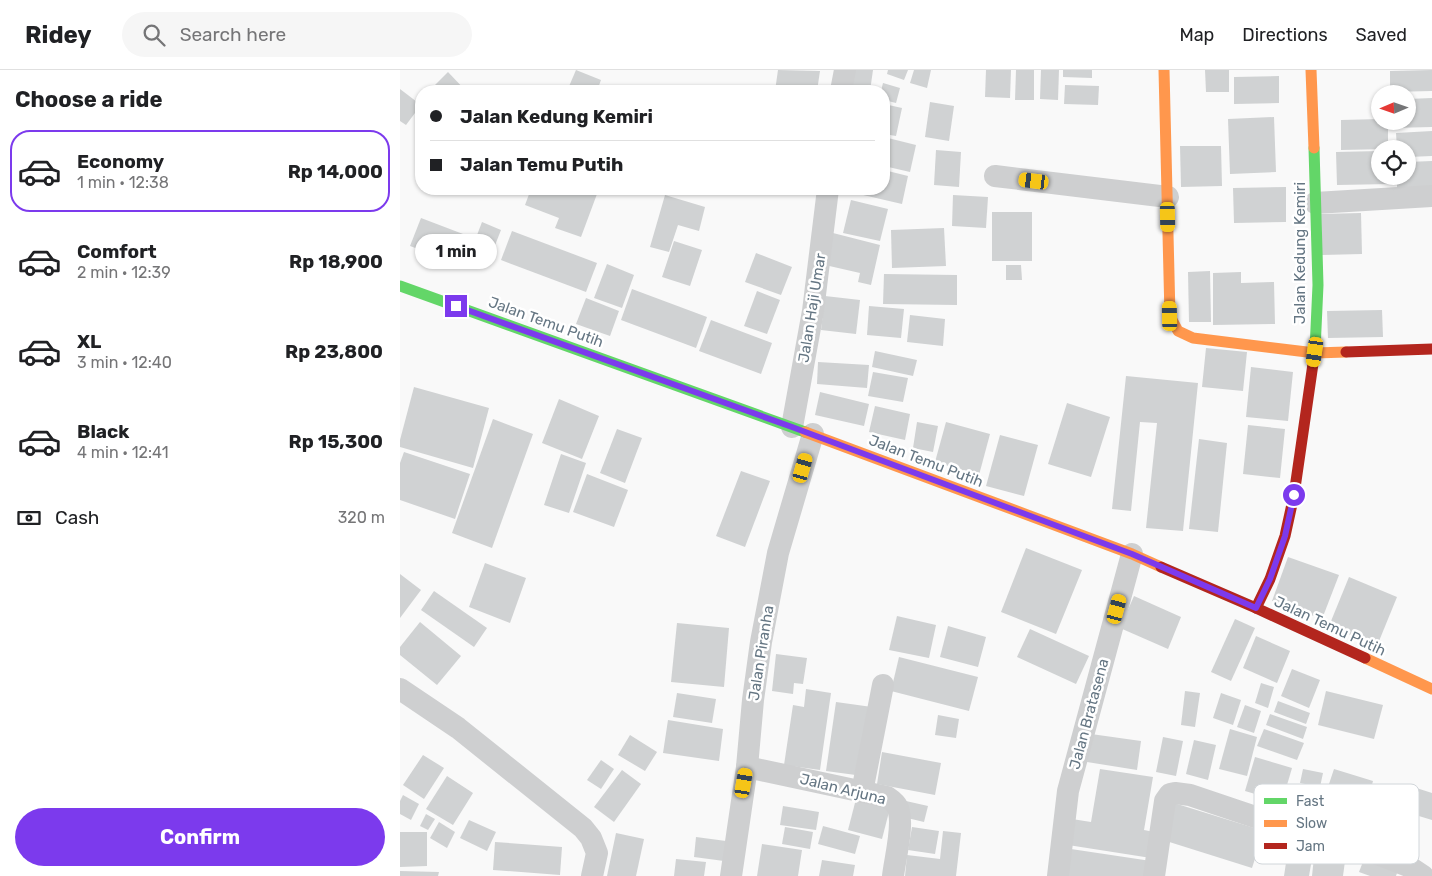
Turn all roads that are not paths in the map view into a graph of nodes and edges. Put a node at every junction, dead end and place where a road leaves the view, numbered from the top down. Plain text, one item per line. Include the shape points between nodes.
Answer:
1 (845, 70) edge
2 (1164, 70) edge
3 (1311, 70) edge
4 (843, 85) edge
5 (995, 176) dead end
6 (827, 195) edge
7 (1432, 196) edge
8 (1168, 198) junction
9 (1316, 202) junction
10 (400, 286) edge
11 (1432, 349) edge
12 (1315, 352) junction
13 (792, 427) junction
14 (813, 434) junction
15 (1132, 554) junction
16 (1256, 608) junction
17 (883, 685) dead end
18 (400, 689) edge
19 (1432, 689) edge
20 (747, 767) junction
21 (862, 792) junction
22 (1254, 816) edge
23 (1403, 864) edge
24 (592, 876) edge
25 (730, 876) edge
26 (893, 876) edge
27 (1058, 876) edge
28 (1154, 876) edge
29 (1423, 876) edge

1 - 4 street
2 - 8 street
3 - 9 street, Jalan Kedung Kemiri
5 - 8 street
6 - 13 street, Jalan Haji Umar via 813,310
7 - 9 street
8 - 12 street via 1170,316 1178,331 1193,338
9 - 12 street, Jalan Kedung Kemiri via 1318,285
10 - 13 street, Jalan Temu Putih
11 - 12 street
12 - 16 street, Jalan Kedung Kemiri via 1285,536
13 - 14 street, Jalan Temu Putih
14 - 15 street, Jalan Temu Putih
14 - 20 street, Jalan Piranha via 778,554 764,624
15 - 16 street, Jalan Temu Putih
15 - 27 street, Jalan Bratasena via 1068,791
16 - 19 street, Jalan Temu Putih
17 - 21 street
18 - 24 street via 458,728 583,828 597,853
20 - 21 street, Jalan Arjuna
20 - 25 street, Jalan Piranha
21 - 26 street, Jalan Arjuna via 887,797 899,812
22 - 28 street via 1190,794 1170,794 1165,801
23 - 29 street

